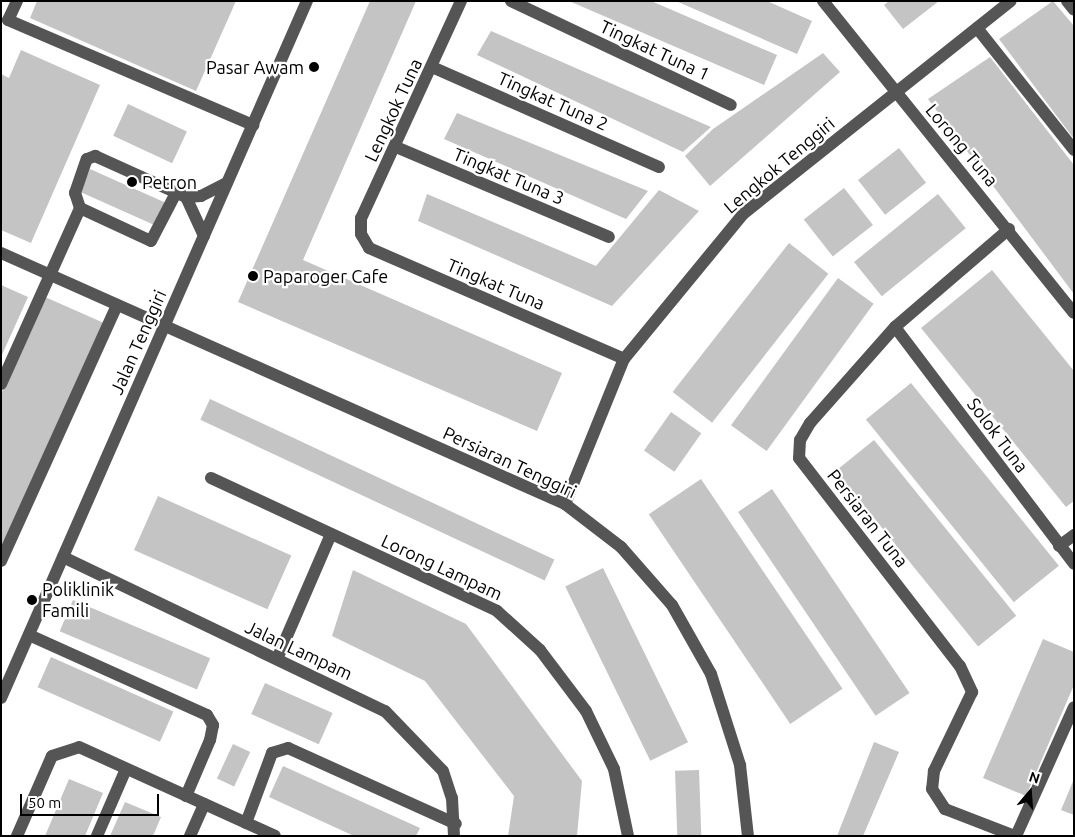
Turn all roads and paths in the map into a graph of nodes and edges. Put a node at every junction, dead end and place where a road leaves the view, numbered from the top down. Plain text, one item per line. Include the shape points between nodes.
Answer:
1 (17, 1) edge
2 (307, 1) edge
3 (461, 1) edge
4 (511, 1) edge
5 (823, 1) edge
6 (1011, 1) edge
7 (1067, 1) edge
8 (1074, 10) edge
9 (978, 28) junction
10 (432, 67) junction
11 (896, 93) junction
12 (731, 105) dead end
13 (253, 125) junction
14 (396, 148) junction
15 (1074, 150) edge
16 (659, 167) dead end
17 (227, 183) junction
18 (181, 195) junction
19 (80, 208) junction
20 (1009, 229) junction
21 (361, 234) joint
22 (204, 236) junction
23 (609, 237) dead end
24 (1, 253) edge
25 (50, 276) junction
26 (117, 305) junction
27 (1074, 313) edge
28 (165, 325) junction
29 (895, 327) junction
30 (624, 359) junction
31 (1, 384) edge
32 (212, 478) dead end
33 (565, 504) junction
34 (331, 534) junction
35 (1074, 535) edge
36 (1059, 546) junction
37 (63, 557) junction
38 (1, 561) edge
39 (1074, 564) edge
40 (29, 635) junction
41 (278, 659) junction
42 (1, 698) edge
43 (1074, 707) edge
44 (126, 769) junction
45 (186, 796) junction
46 (204, 804) junction
47 (246, 823) junction
48 (455, 830) edge
49 (17, 836) edge
50 (97, 836) edge
51 (190, 836) edge
52 (275, 836) edge
53 (628, 836) edge
54 (748, 836) edge
55 (1015, 836) edge

1 - 13 street via 8,20
2 - 13 street, Jalan Tenggiri
3 - 10 street, Lengkok Tuna
4 - 12 street, Tingkat Tuna 1
5 - 11 street, Lorong Tuna
6 - 9 street, Lengkok Tenggiri
7 - 8 street
9 - 11 street, Lengkok Tenggiri
9 - 15 street
10 - 14 street, Lengkok Tuna
10 - 16 street, Tingkat Tuna 2
11 - 20 street, Lorong Tuna
11 - 30 street, Lengkok Tenggiri via 743,214
13 - 17 street, Jalan Tenggiri
14 - 21 street, Lengkok Tuna via 361,218
14 - 23 street, Tingkat Tuna 3
17 - 18 street via 201,196
17 - 22 street, Jalan Tenggiri
18 - 19 street via 152,241
18 - 19 street via 95,156 87,159 75,193
18 - 22 street
19 - 25 street
20 - 27 street, Lorong Tuna
20 - 29 street, Persiaran Tuna
21 - 30 street, Tingkat Tuna via 369,248
22 - 28 street, Jalan Tenggiri
24 - 25 street, Persiaran Tenggiri
25 - 26 street, Persiaran Tenggiri
25 - 31 street
26 - 28 street, Persiaran Tenggiri
26 - 38 street, Jalan Tenggiri
28 - 33 street, Persiaran Tenggiri
28 - 37 street, Jalan Tenggiri
29 - 36 street, Solok Tuna
29 - 55 street, Persiaran Tuna via 810,423 800,440 799,458 960,666 972,692 934,771 932,789 945,809
30 - 33 street, Lengkok Tenggiri
32 - 34 street, Lorong Lampam
33 - 54 street, Persiaran Tenggiri via 621,546 672,604 711,674 740,764
34 - 41 street
34 - 53 street, Lorong Lampam via 497,611 540,650 586,711 614,769
35 - 36 street
36 - 39 street, Solok Tuna
37 - 40 street, Jalan Tenggiri
37 - 41 street, Jalan Lampam
40 - 42 street, Jalan Tenggiri
40 - 45 street via 206,715 213,725 210,740
41 - 48 street, Jalan Lampam via 386,711 443,771
43 - 55 street
44 - 45 street
44 - 49 street via 79,747 52,756
44 - 50 street
45 - 46 street
46 - 47 street
46 - 51 street
47 - 48 street via 272,753 288,748
47 - 52 street

